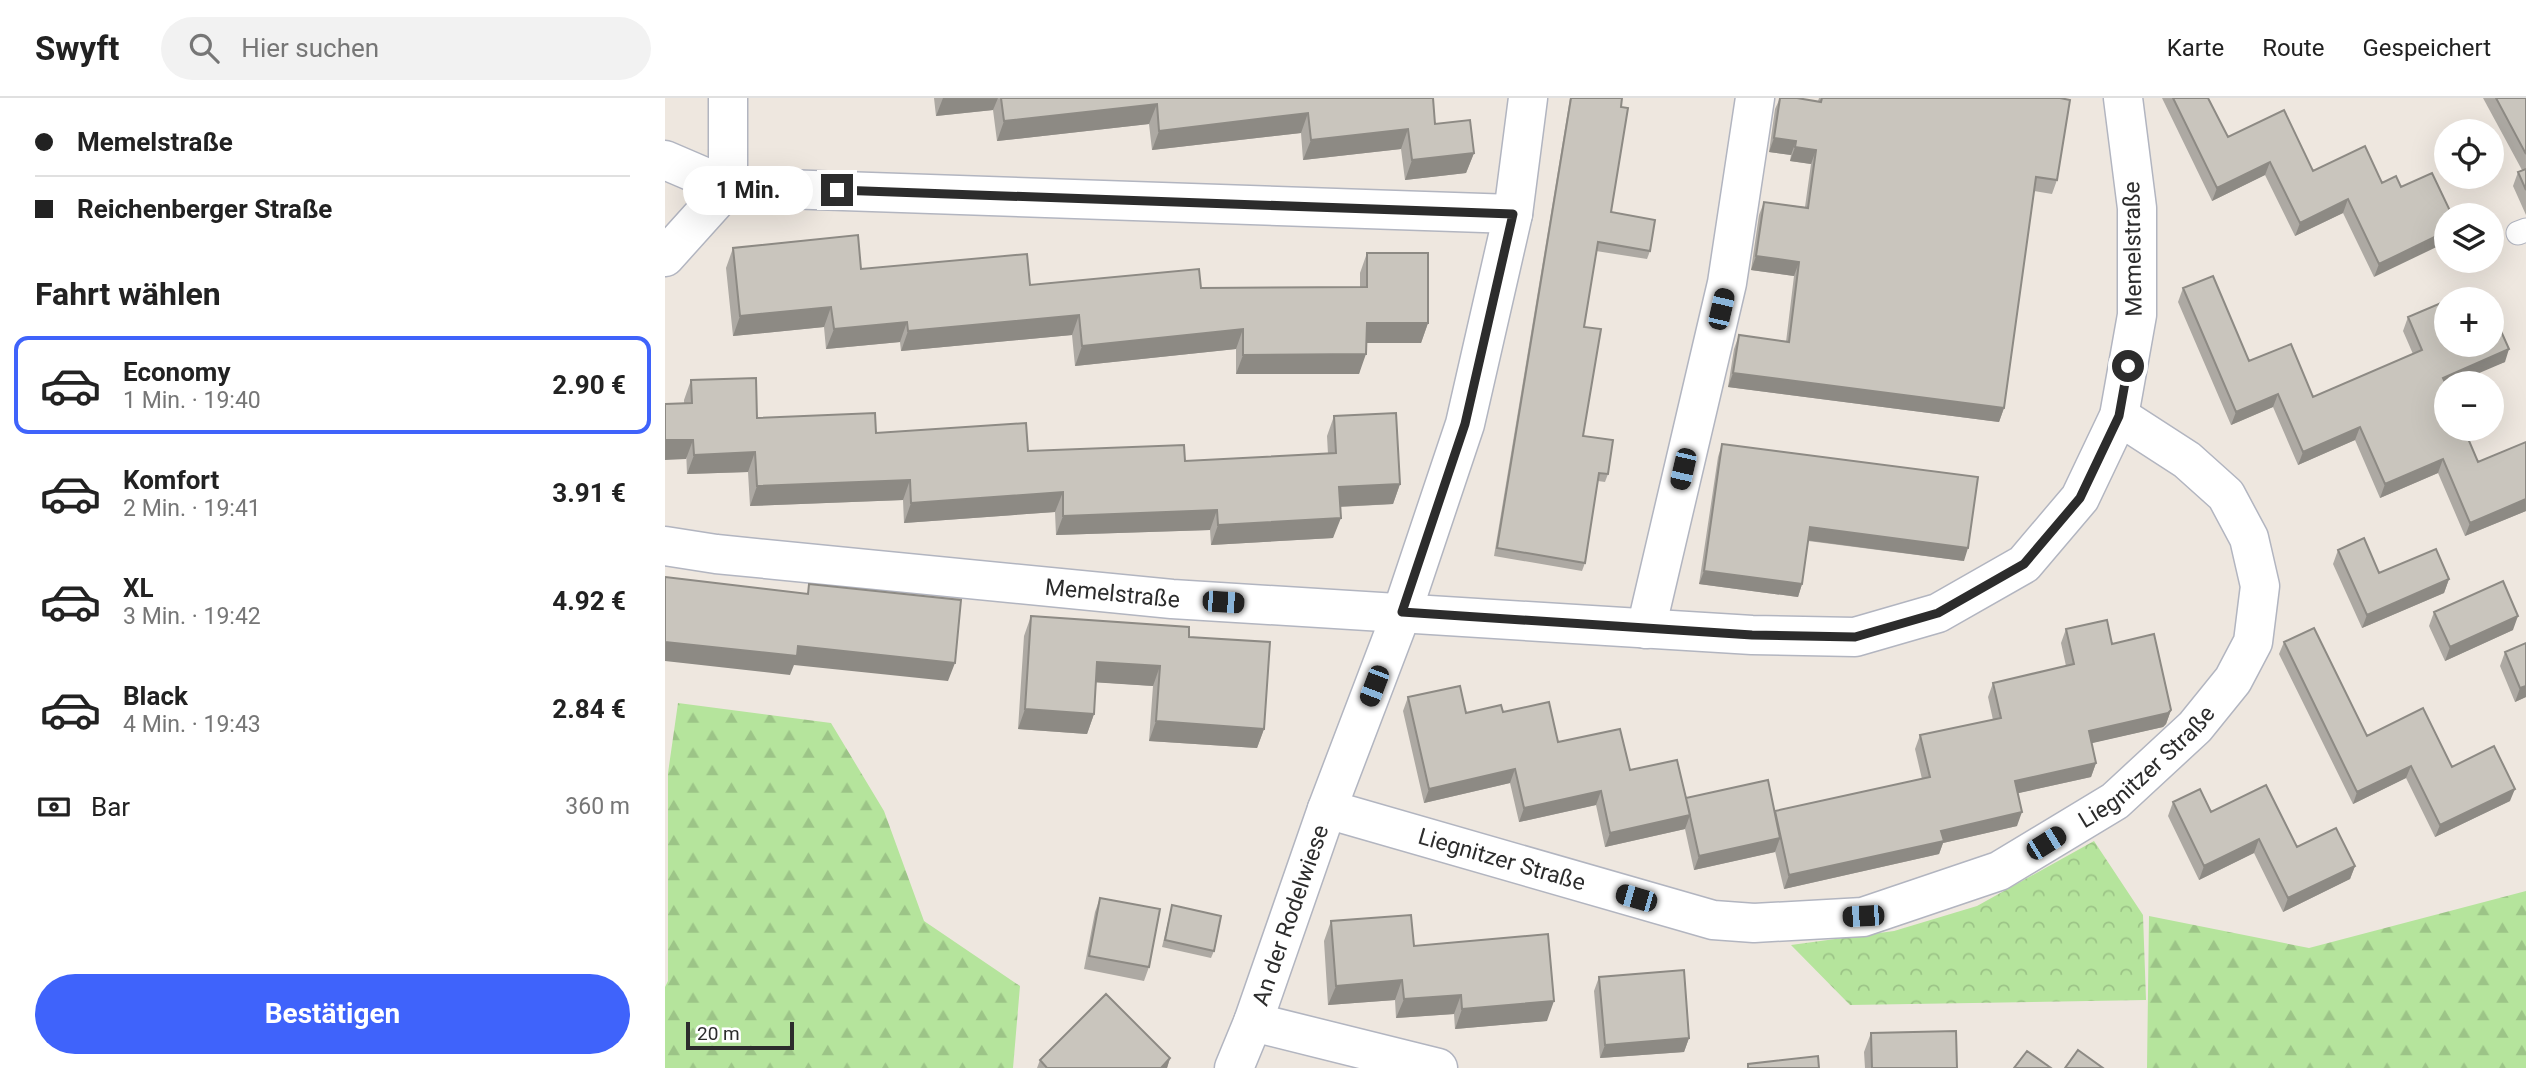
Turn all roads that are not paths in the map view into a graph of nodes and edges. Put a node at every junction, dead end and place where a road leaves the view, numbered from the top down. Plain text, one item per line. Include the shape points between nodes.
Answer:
1 (728, 98) edge
2 (1528, 98) edge
3 (1755, 98) edge
4 (2123, 98) edge
5 (665, 160) edge
6 (728, 187) junction
7 (1513, 214) junction
8 (665, 257) edge
9 (2119, 416) junction
10 (665, 547) edge
11 (1402, 612) junction
12 (1646, 629) junction
13 (1327, 810) junction
14 (1254, 1022) junction
15 (1234, 1068) edge
16 (1438, 1068) edge

1 - 6 street
2 - 7 street, An der Rodelwiese
3 - 12 street via 1727,282
4 - 9 street, Memelstraße via 2137,208 2137,315
5 - 6 street
6 - 7 street
6 - 8 street
7 - 11 street, An der Rodelwiese via 1465,424
9 - 12 street, Memelstraße via 2080,498 2024,564 1938,613 1855,637
9 - 13 street, Liegnitzer Straße via 2187,460 2226,495 2249,538 2260,586 2253,642 2233,680 2195,727 2115,801 2000,871 1863,916 1754,923 1713,920
10 - 11 street, Memelstraße via 1172,599
11 - 12 street, Memelstraße
11 - 13 street, An der Rodelwiese
13 - 14 street, An der Rodelwiese
14 - 15 street, An der Rodelwiese
14 - 16 street, An der Rodelwiese

